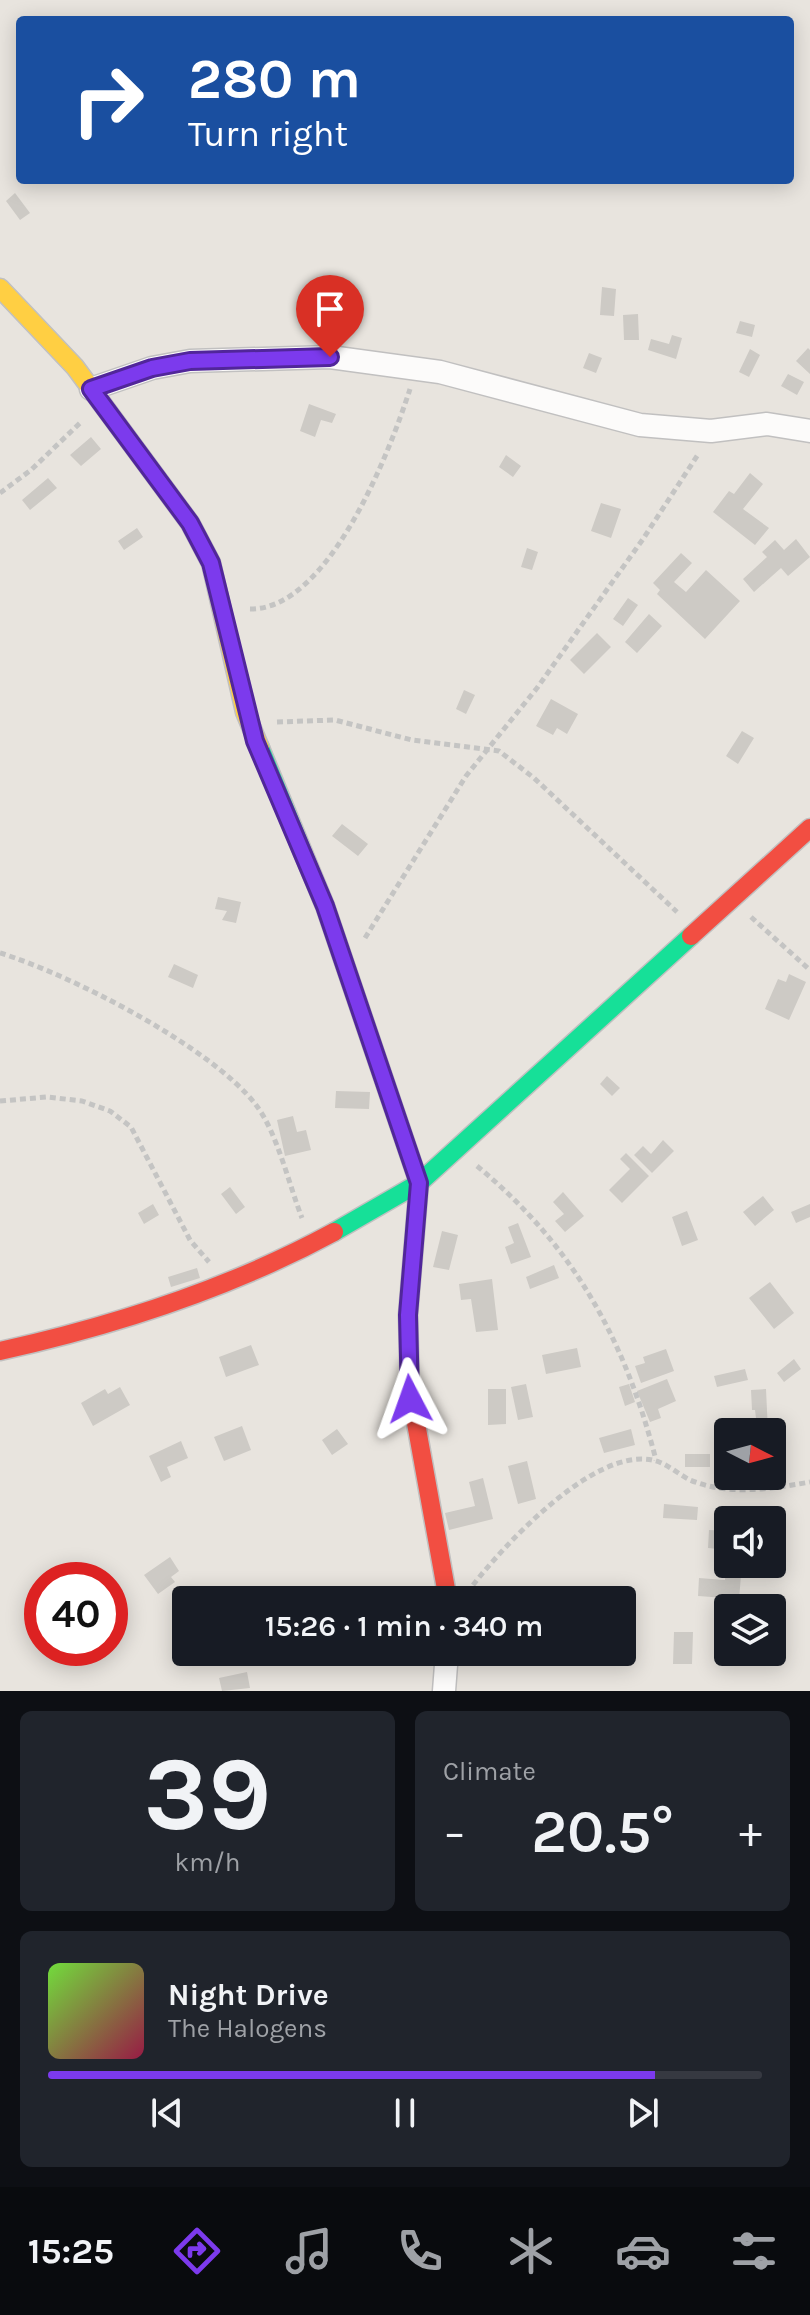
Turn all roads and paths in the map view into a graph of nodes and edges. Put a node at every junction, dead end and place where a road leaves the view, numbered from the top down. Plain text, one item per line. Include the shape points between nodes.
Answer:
1 (0, 288) edge
2 (416, 369) junction
3 (96, 396) junction
4 (711, 431) junction
5 (810, 431) edge
6 (0, 493) edge
7 (224, 609) junction
8 (245, 712) junction
9 (489, 748) junction
10 (810, 828) edge
11 (732, 900) junction
12 (700, 930) junction
13 (0, 953) edge
14 (346, 967) junction
15 (810, 970) edge
16 (0, 1101) edge
17 (457, 1150) junction
18 (419, 1183) junction
19 (311, 1244) junction
20 (228, 1283) junction
21 (0, 1351) edge
22 (656, 1460) junction
23 (810, 1482) edge
24 (445, 1586) edge
25 (473, 1586) edge
26 (446, 1666) edge
27 (444, 1691) edge

1 - 3 street
2 - 3 street via 330,357 225,358 152,368
2 - 4 street via 640,425
2 - 7 path via 380,470 321,568 276,604
3 - 6 path via 31,470
3 - 7 street via 190,523 211,563
4 - 5 street via 767,424
4 - 9 path via 643,539
7 - 8 street
8 - 9 path via 280,722 335,720 412,740
8 - 14 street
9 - 12 path via 534,778
9 - 14 path
10 - 11 street
11 - 12 street
11 - 15 path
12 - 17 street
13 - 19 path via 73,980 183,1045 237,1085 257,1105
14 - 18 street
16 - 20 path via 82,1101 110,1111 131,1127 190,1240
17 - 18 street
17 - 22 path via 535,1222 584,1282 626,1367
18 - 19 street
18 - 24 street via 407,1375
19 - 20 street
20 - 21 street via 167,1309
22 - 23 path via 692,1481 740,1491
22 - 25 path via 625,1463 556,1498
26 - 27 street

